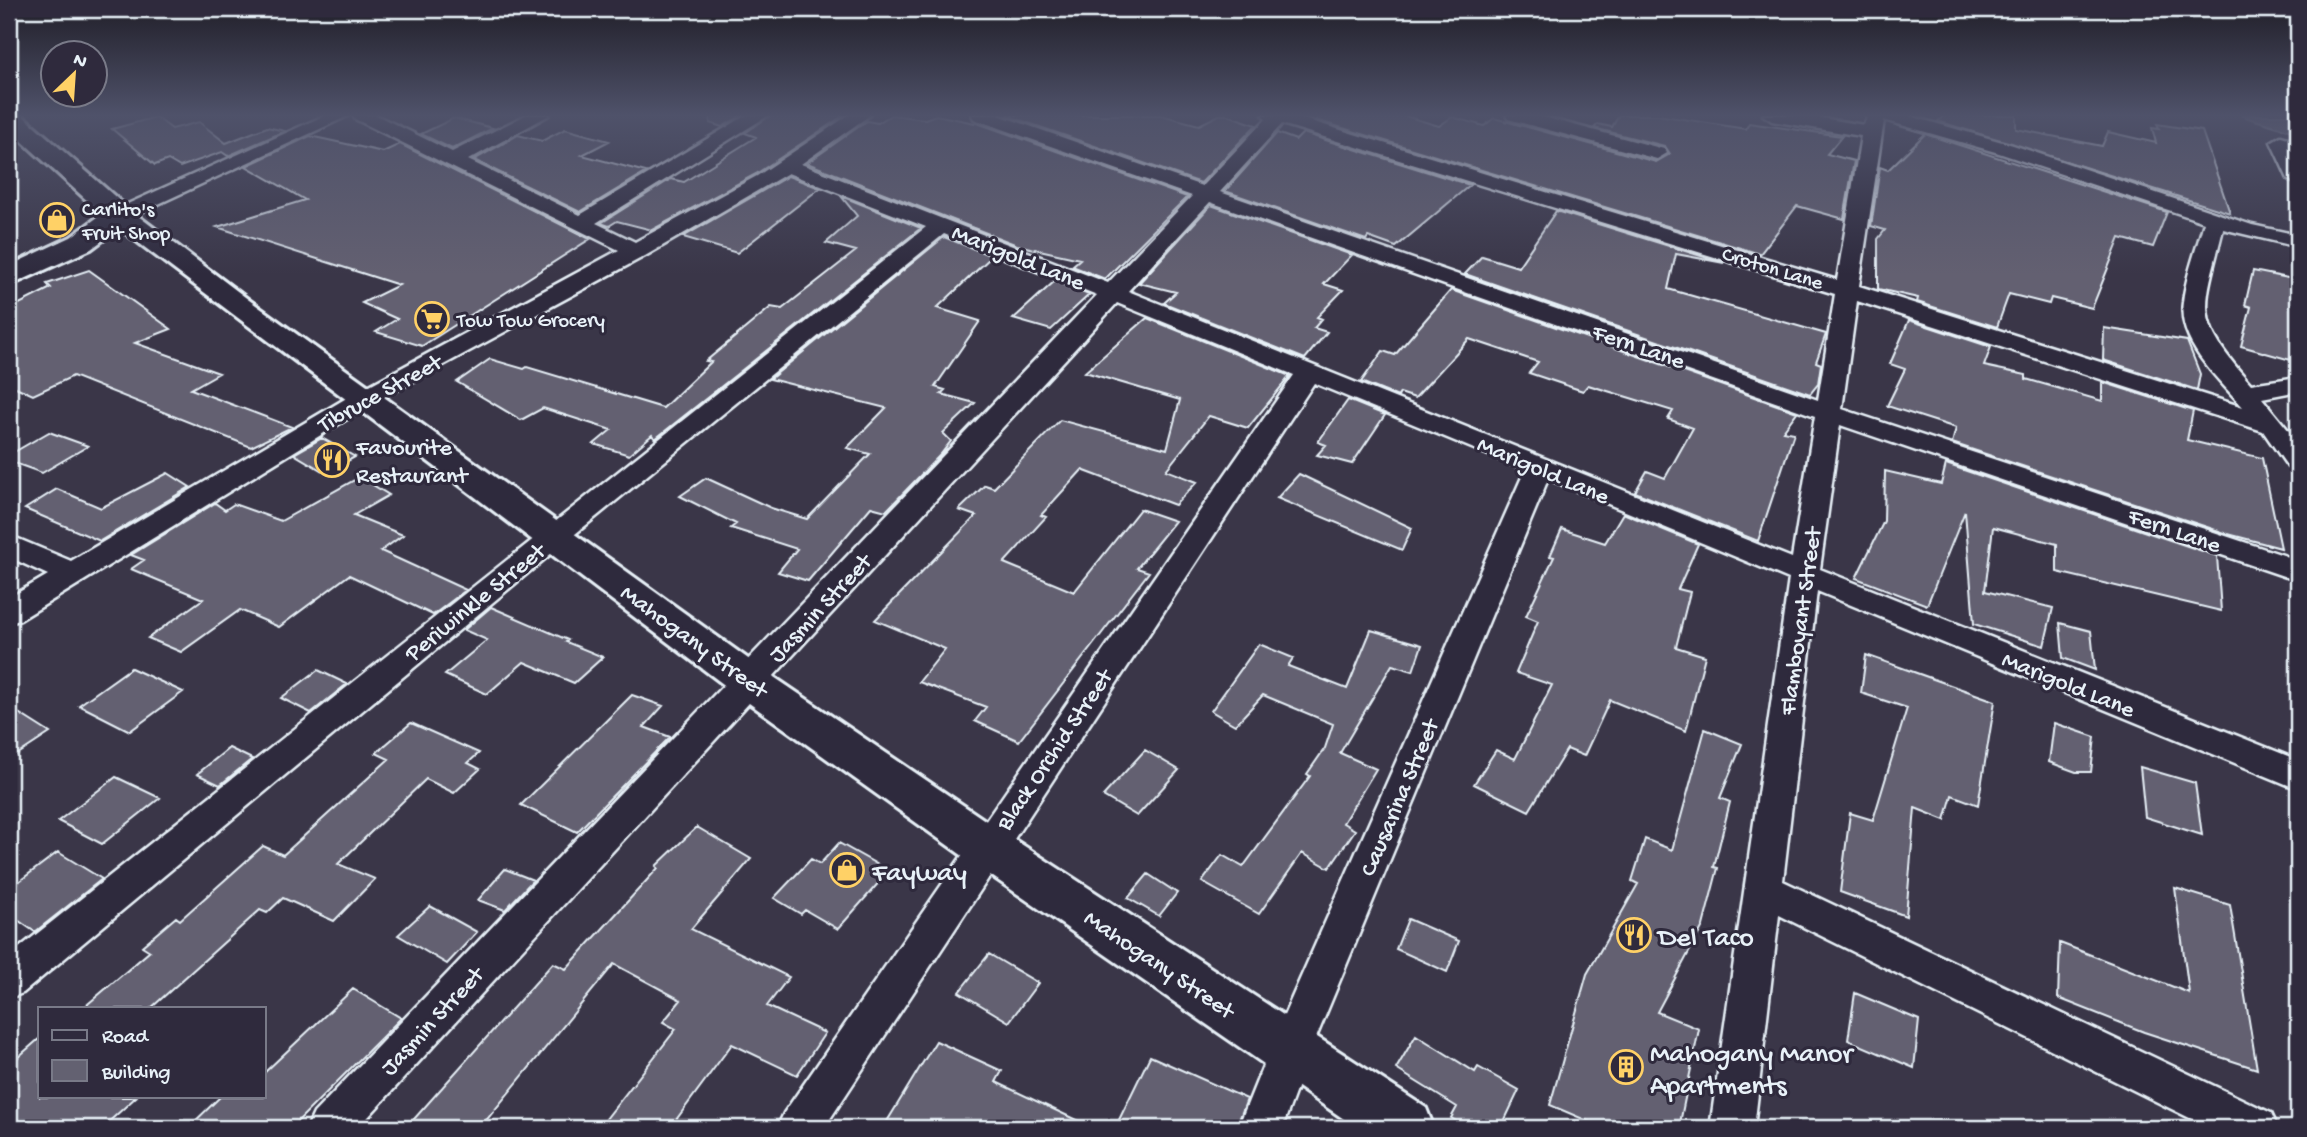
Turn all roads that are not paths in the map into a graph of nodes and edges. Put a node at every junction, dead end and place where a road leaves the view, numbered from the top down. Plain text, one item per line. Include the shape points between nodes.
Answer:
1 (67, 168) edge
2 (223, 168) edge
3 (469, 168) edge
4 (672, 168) edge
5 (785, 168) edge
6 (794, 168) edge
7 (1135, 168) edge
8 (1228, 168) edge
9 (1448, 168) edge
10 (1869, 168) edge
11 (2062, 168) edge
12 (1205, 192) junction
13 (119, 215) junction
14 (2215, 220) junction
15 (581, 223) junction
16 (942, 225) junction
17 (2298, 241) edge
18 (637, 251) junction
19 (9, 259) edge
20 (9, 277) edge
21 (1847, 290) junction
22 (1111, 293) junction
23 (1309, 371) junction
24 (2298, 384) edge
25 (2245, 393) junction
26 (364, 398) junction
27 (1830, 413) junction
28 (2272, 425) junction
29 (2298, 461) edge
30 (1539, 468) junction
31 (554, 536) junction
32 (9, 545) edge
33 (2298, 571) edge
34 (70, 573) junction
35 (1804, 577) junction
36 (9, 612) edge
37 (750, 682) junction
38 (2298, 775) edge
39 (987, 847) junction
40 (1763, 889) junction
41 (9, 981) edge
42 (1290, 1050) junction
43 (329, 1128) edge
44 (799, 1128) edge
45 (1260, 1128) edge
46 (1406, 1128) edge
47 (1732, 1128) edge
48 (2256, 1128) edge

1 - 13 street, Mahogany Street
2 - 13 street
3 - 15 street
4 - 15 street
5 - 18 street, Tibruce Street
6 - 16 street, Marigold Lane
7 - 12 street, Fern Lane
8 - 12 street, Jasmin Street
9 - 21 street, Croton Lane
10 - 21 street, Flamboyant Street
11 - 14 street
12 - 22 street, Jasmin Street
12 - 27 street, Fern Lane
13 - 19 street via 67,232
13 - 20 street via 81,243
13 - 26 street, Mahogany Street
14 - 17 street
14 - 25 street via 2194,303 2196,324 2208,350
15 - 18 street
16 - 22 street, Marigold Lane
16 - 31 street, Periwinkle Street
18 - 26 street, Tibruce Street
21 - 27 street, Flamboyant Street
21 - 28 street, Croton Lane
22 - 23 street, Marigold Lane
22 - 37 street, Jasmin Street
23 - 30 street, Marigold Lane
23 - 39 street, Black Orchid Street
24 - 25 street
25 - 28 street
26 - 31 street, Mahogany Street
26 - 34 street, Tibruce Street
27 - 33 street, Fern Lane
27 - 35 street, Flamboyant Street
28 - 29 street
30 - 35 street, Marigold Lane
30 - 42 street, Causarina Street
31 - 37 street, Mahogany Street
31 - 41 street, Periwinkle Street
32 - 34 street
34 - 36 street, Tibruce Street
35 - 38 street, Marigold Lane
35 - 40 street, Flamboyant Street
37 - 39 street, Mahogany Street
37 - 43 street, Jasmin Street
39 - 42 street, Mahogany Street
39 - 44 street, Black Orchid Street
40 - 47 street, Flamboyant Street
40 - 48 street
42 - 45 street, Causarina Street
42 - 46 street, Mahogany Street

